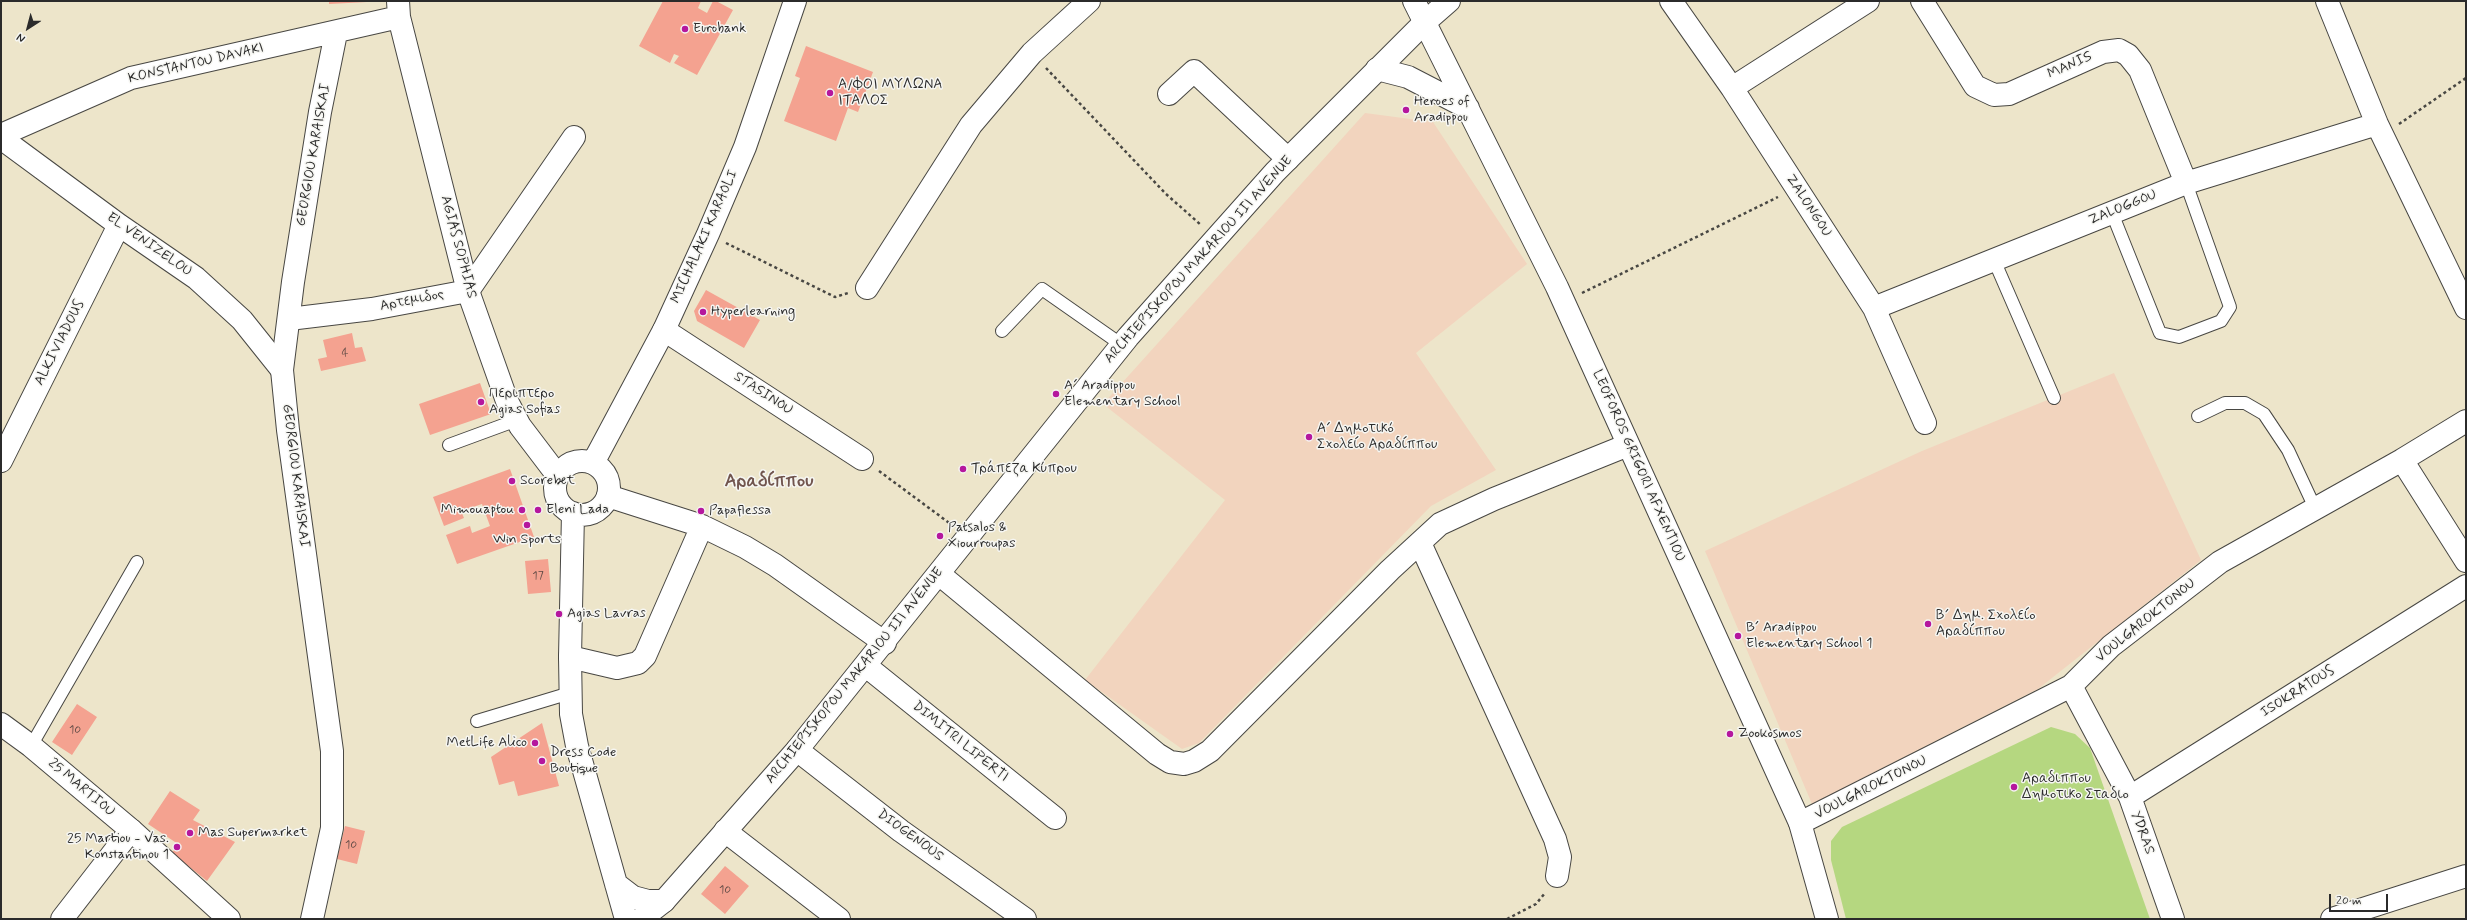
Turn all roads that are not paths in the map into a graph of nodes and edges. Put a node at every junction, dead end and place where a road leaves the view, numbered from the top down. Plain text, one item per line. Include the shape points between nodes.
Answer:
1 (796, 1) edge
2 (1089, 1) edge
3 (1414, 1) edge
4 (1449, 1) edge
5 (1671, 1) edge
6 (1868, 1) edge
7 (1922, 1) edge
8 (2327, 1) edge
9 (399, 9) edge
10 (1425, 22) junction
11 (336, 33) junction
12 (1377, 69) junction
13 (1732, 88) junction
14 (1169, 94) dead end
15 (1468, 108) junction
16 (2380, 130) junction
17 (1, 136) edge
18 (574, 137) dead end
19 (1288, 159) junction
20 (2186, 183) junction
21 (2112, 213) junction
22 (119, 225) junction
23 (1994, 260) junction
24 (867, 288) road end
25 (468, 291) junction
26 (1874, 308) junction
27 (2466, 308) edge
28 (289, 319) junction
29 (664, 330) junction
30 (1002, 331) dead end
31 (1122, 344) junction
32 (282, 370) junction
33 (2054, 398) dead end
34 (2198, 416) dead end
35 (517, 420) junction
36 (2466, 421) edge
37 (1925, 423) dead end
38 (1628, 445) junction
39 (448, 446) dead end
40 (862, 459) road end
41 (2402, 460) junction
42 (1, 461) edge
43 (593, 463) junction
44 (558, 476) junction
45 (608, 496) junction
46 (2315, 508) junction
47 (573, 513) junction
48 (702, 526) junction
49 (1420, 543) junction
50 (2466, 561) edge
51 (137, 562) dead end
52 (939, 574) junction
53 (2466, 586) edge
54 (885, 643) junction
55 (570, 657) junction
56 (866, 666) junction
57 (2071, 686) junction
58 (570, 693) junction
59 (477, 721) dead end
60 (1, 724) edge
61 (31, 746) junction
62 (797, 750) junction
63 (2130, 797) junction
64 (1055, 818) dead end
65 (1800, 823) junction
66 (131, 830) junction
67 (725, 831) junction
68 (1557, 876) road end
69 (2466, 876) edge
70 (616, 884) junction
71 (664, 901) junction
72 (62, 919) edge
73 (229, 919) edge
74 (312, 919) edge
75 (626, 919) edge
76 (641, 919) edge
77 (838, 919) edge
78 (1025, 919) edge
79 (1827, 919) edge
80 (2173, 919) edge
81 (2332, 919) edge

1 - 29 street, MICHALAKI KARAOLI via 745,147
2 - 24 street via 1032,53 971,125
3 - 10 street, LEOFOROS GRIGORI AFXENTIOU
4 - 10 street, ARCHIEPISKOPOU MAKARIOU III AVENUE
5 - 13 street, ZALONGOU
6 - 13 street
7 - 20 street, MANIS via 1975,86 1994,95 2009,94 2103,52 2119,50 2128,55 2140,70
8 - 16 street
9 - 11 street, KONSTANTOU DAVAKI
9 - 25 street, AGIAS SOPHIAS
10 - 12 street, ARCHIEPISKOPOU MAKARIOU III AVENUE
10 - 15 street, LEOFOROS GRIGORI AFXENTIOU
11 - 17 street, KONSTANTOU DAVAKI via 130,78
11 - 28 street, GEORGIOU KARAISKAI via 320,112 292,282
12 - 15 street via 1408,76
12 - 19 street, ARCHIEPISKOPOU MAKARIOU III AVENUE
13 - 26 street, ZALONGOU
14 - 19 street via 1194,71
15 - 38 street, LEOFOROS GRIGORI AFXENTIOU via 1563,302
16 - 20 street, ZALOGGOU
16 - 27 street
17 - 22 street, EL VENIZELOU
18 - 25 street
19 - 31 street, ARCHIEPISKOPOU MAKARIOU III AVENUE
20 - 21 street, ZALOGGOU
20 - 21 lane via 2230,307 2221,321 2179,337 2160,333
21 - 23 street, ZALOGGOU
22 - 32 street, EL VENIZELOU via 196,278 242,320
22 - 42 street, ALKIVIADOUS
23 - 26 street, ZALOGGOU
23 - 33 lane
25 - 28 street, Αρτεμιδος via 372,309
25 - 35 street, AGIAS SOPHIAS via 507,401
26 - 37 street, ZALONGOU
28 - 32 street, GEORGIOU KARAISKAI
29 - 40 street, STASINOU
29 - 43 street, MICHALAKI KARAOLI
30 - 31 lane via 1042,289
31 - 52 street, ARCHIEPISKOPOU MAKARIOU III AVENUE
32 - 74 street, GEORGIOU KARAISKAI via 332,751 332,828
34 - 46 lane via 2225,403 2244,403 2264,414 2288,450
35 - 39 lane
35 - 44 street, AGIAS SOPHIAS
36 - 41 street, VOULGAROKTONOU
38 - 49 street via 1440,524
38 - 65 street, LEOFOROS GRIGORI AFXENTIOU
41 - 46 street, VOULGAROKTONOU
41 - 50 street
43 - 44 street via 573,463 562,469
43 - 45 street via 600,467 609,481
44 - 47 street via 555,485 559,502
45 - 47 street via 605,504 594,512 582,515
45 - 48 street
46 - 57 street, VOULGAROKTONOU via 2220,562 2111,646
47 - 55 street
48 - 54 street via 775,565
48 - 55 street via 645,656 638,664 617,668
49 - 52 street via 1210,751 1184,764 1170,762 1157,754
49 - 68 street via 1555,839 1560,857
51 - 61 lane
52 - 54 street, ARCHIEPISKOPOU MAKARIOU III AVENUE
53 - 63 street, ISOKRATOUS
54 - 56 street, ARCHIEPISKOPOU MAKARIOU III AVENUE
55 - 58 street
56 - 62 street, ARCHIEPISKOPOU MAKARIOU III AVENUE
56 - 64 street, DIMITRI LIPERTI
57 - 63 street, YDRAS
57 - 65 street, VOULGAROKTONOU
58 - 59 lane
58 - 70 street via 577,746
60 - 61 street, 25 MARTIOU
61 - 66 street, 25 MARTIOU
62 - 67 street, ARCHIEPISKOPOU MAKARIOU III AVENUE
62 - 78 street, DIOGENOUS via 901,831
63 - 80 street, YDRAS
65 - 79 street, LEOFOROS GRIGORI AFXENTIOU
66 - 72 street
66 - 73 street, 25 MARTIOU
67 - 71 street, ARCHIEPISKOPOU MAKARIOU III AVENUE
67 - 77 street
69 - 81 street
70 - 71 street via 633,897 648,901
70 - 75 street
71 - 76 street, ARCHIEPISKOPOU MAKARIOU III AVENUE

